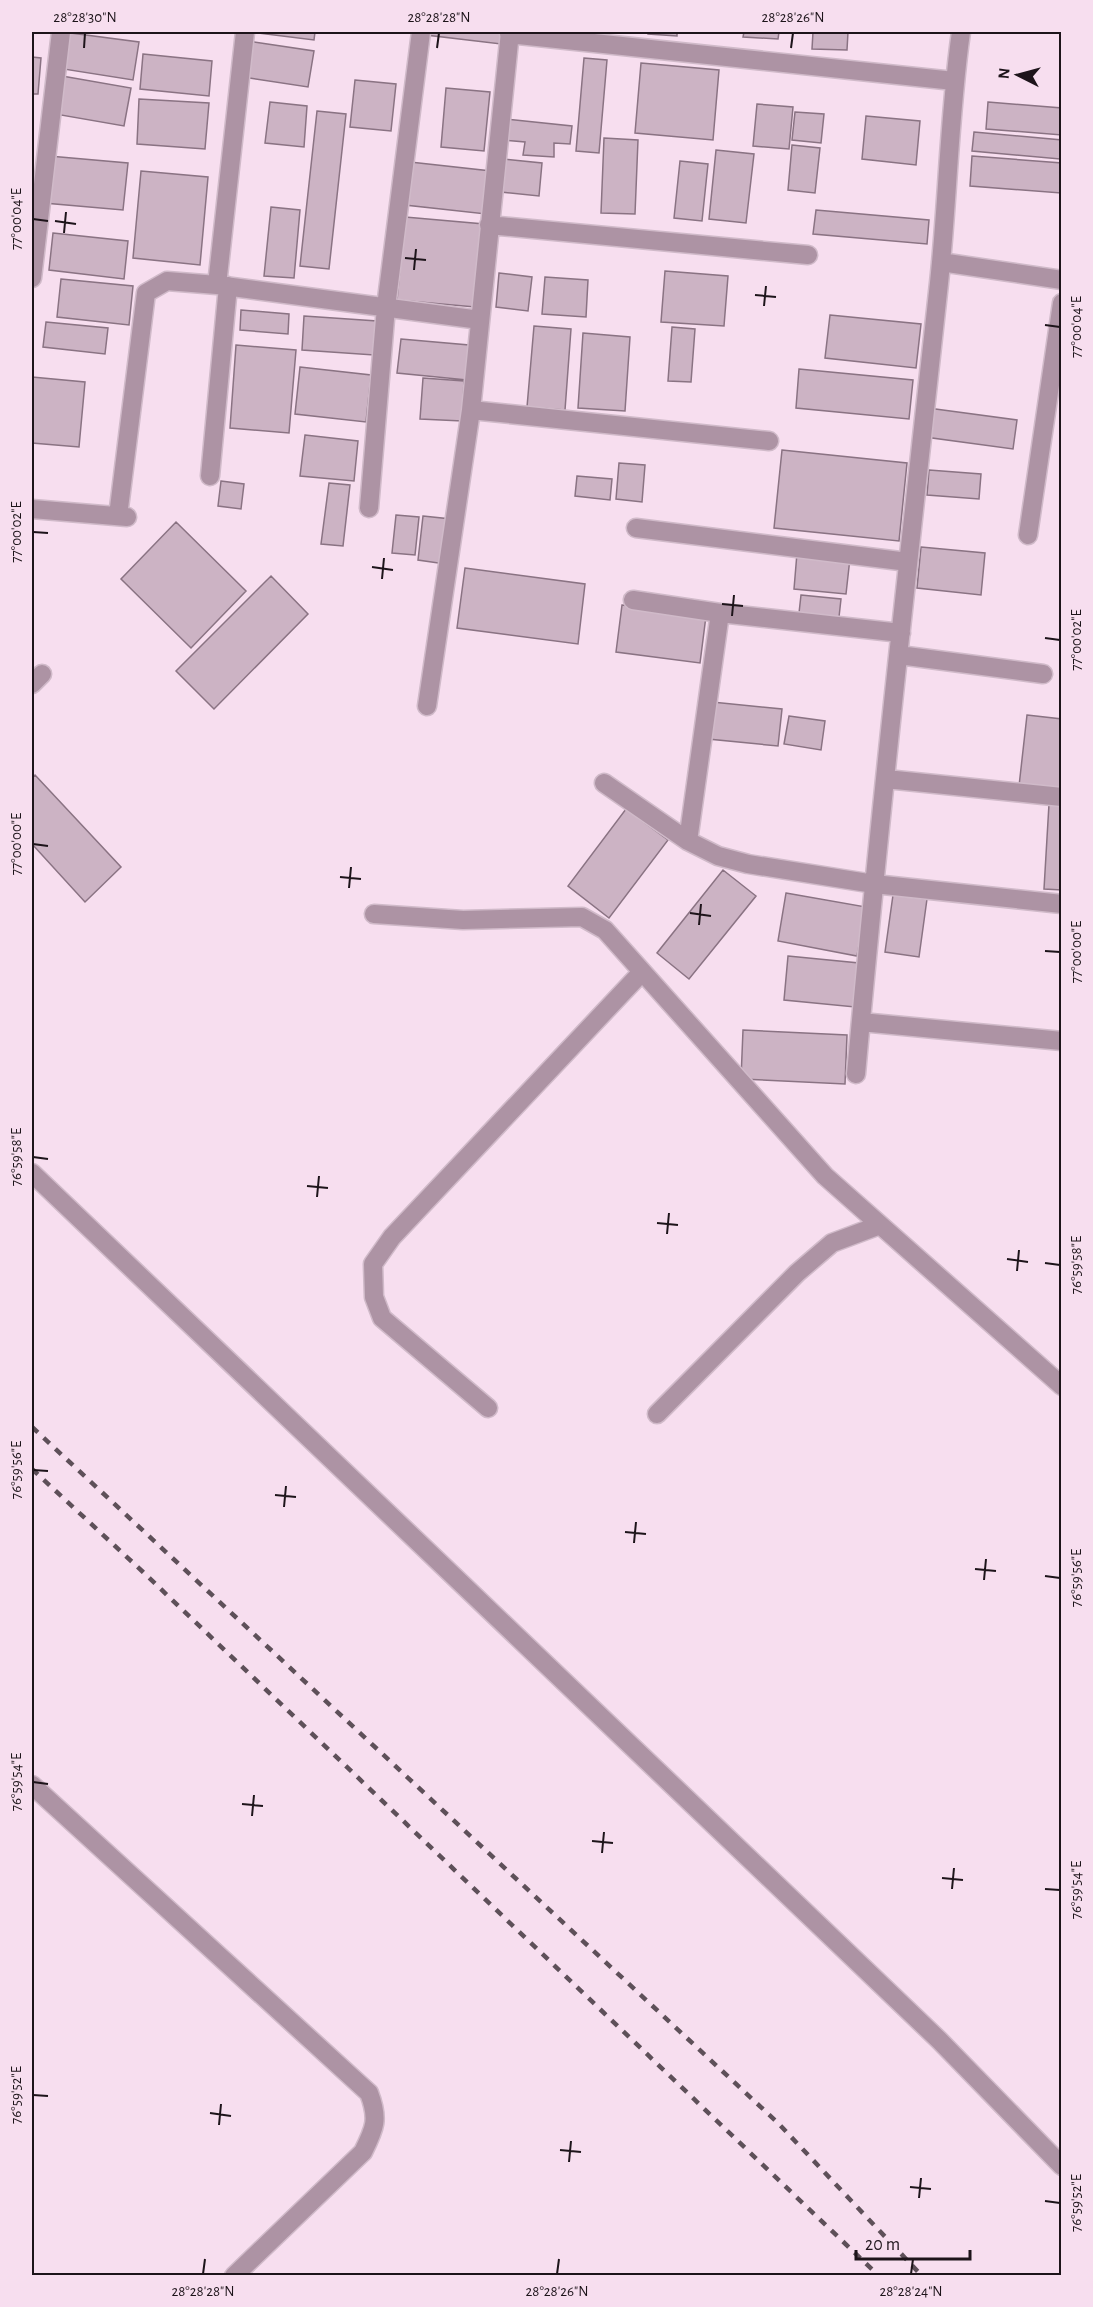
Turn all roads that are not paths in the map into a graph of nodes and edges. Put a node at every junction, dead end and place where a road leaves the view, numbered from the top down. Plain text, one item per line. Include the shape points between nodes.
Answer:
1 (61, 32) edge
2 (245, 32) edge
3 (421, 32) edge
4 (961, 32) edge
5 (509, 33) edge
6 (954, 81) junction
7 (489, 225) junction
8 (808, 255) dead end
9 (941, 262) junction
10 (32, 278) edge
11 (1062, 280) edge
12 (222, 285) junction
13 (1062, 303) edge
14 (386, 307) junction
15 (480, 320) junction
16 (471, 410) junction
17 (769, 441) dead end
18 (210, 476) dead end
19 (369, 508) dead end
20 (32, 509) edge
21 (636, 528) dead end
22 (1029, 535) dead end
23 (909, 562) junction
24 (633, 600) dead end
25 (720, 613) junction
26 (901, 633) junction
27 (899, 654) junction
28 (1043, 674) dead end
29 (427, 706) dead end
30 (886, 779) junction
31 (604, 783) dead end
32 (1062, 797) edge
33 (688, 841) junction
34 (874, 884) junction
35 (1062, 904) edge
36 (374, 914) dead end
37 (641, 973) junction
38 (861, 1022) junction
39 (1062, 1041) edge
40 (856, 1074) dead end
41 (32, 1173) edge
42 (880, 1225) junction
43 (1062, 1386) edge
44 (488, 1408) dead end
45 (657, 1414) dead end
46 (32, 1785) edge
47 (1062, 2166) edge
48 (234, 2276) edge

1 - 10 street
2 - 12 street
3 - 14 street
4 - 6 street
5 - 6 street
5 - 7 street
6 - 9 street
7 - 8 street
7 - 15 street
9 - 11 street
9 - 23 street
12 - 14 street
12 - 18 street
12 - 20 street via 167,280 146,293 122,516
13 - 22 street
14 - 15 street
14 - 19 street
15 - 16 street
16 - 17 street
16 - 29 street
21 - 23 street
23 - 26 street
24 - 25 street
25 - 26 street
25 - 33 street
26 - 27 street
27 - 28 street
27 - 30 street
30 - 32 street
30 - 34 street
31 - 33 street
33 - 34 street via 748,864
34 - 35 street
34 - 38 street
36 - 37 street via 463,920 582,917 605,930
37 - 42 street via 825,1176
37 - 44 street via 392,1237 373,1264 374,1297 382,1318
38 - 39 street
38 - 40 street
41 - 47 street via 922,2024
42 - 43 street
42 - 45 street via 832,1243 797,1273
46 - 48 street via 369,2093 376,2127 363,2152

